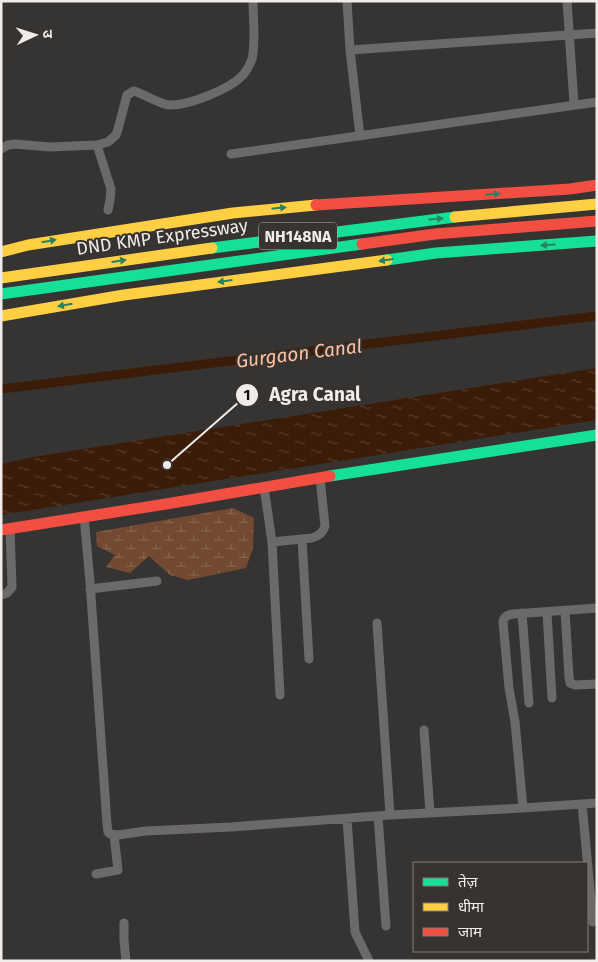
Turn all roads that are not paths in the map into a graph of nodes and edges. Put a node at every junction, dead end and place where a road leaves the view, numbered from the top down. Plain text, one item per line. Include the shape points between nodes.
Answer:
1 (253, 1) edge
2 (347, 1) edge
3 (567, 1) edge
4 (597, 33) edge
5 (569, 35) junction
6 (350, 50) junction
7 (597, 102) edge
8 (574, 104) junction
9 (360, 136) junction
10 (97, 145) junction
11 (1, 149) edge
12 (231, 154) dead end
13 (597, 185) edge
14 (597, 204) edge
15 (108, 210) dead end
16 (597, 221) edge
17 (597, 241) edge
18 (1, 252) edge
19 (1, 278) edge
20 (1, 294) edge
21 (1, 316) edge
22 (597, 435) edge
23 (320, 478) junction
24 (264, 487) junction
25 (84, 516) junction
26 (6, 529) edge
27 (302, 539) junction
28 (272, 542) junction
29 (157, 581) dead end
30 (90, 589) junction
31 (1, 595) edge
32 (597, 608) edge
33 (565, 610) junction
34 (547, 612) junction
35 (522, 614) junction
36 (377, 623) dead end
37 (309, 660) dead end
38 (597, 684) edge
39 (280, 695) dead end
40 (552, 698) dead end
41 (529, 703) dead end
42 (424, 730) dead end
43 (597, 803) edge
44 (582, 804) junction
45 (523, 808) junction
46 (430, 813) junction
47 (390, 815) junction
48 (378, 816) junction
49 (347, 819) junction
50 (114, 835) junction
51 (593, 873) edge
52 (96, 874) dead end
53 (593, 922) dead end
54 (124, 923) dead end
55 (386, 926) dead end
56 (126, 961) edge
57 (369, 961) edge

1 - 10 street via 254,49 243,75 218,91 180,104 155,101 134,91 127,95 116,135
2 - 6 street
3 - 5 street
4 - 5 street
5 - 6 street
5 - 8 street
6 - 9 street
7 - 8 street
8 - 9 street
9 - 12 street
10 - 11 street via 50,147 15,144
10 - 15 street via 111,189
18 -> 13 main road via 233,213
19 -> 14 main road, DND KMP Expressway / NH148NA via 426,220
16 - 20 main road, DND KMP Expressway / NH148NA via 435,234
17 -> 21 main road via 436,253 124,295
22 - 23 main road
23 - 24 main road
23 - 27 street via 324,530 318,536
24 - 25 main road
24 - 28 street
25 - 26 main road
25 - 30 street
26 - 31 street via 12,587
27 - 28 street
27 - 37 street
28 - 39 street
29 - 30 street
30 - 50 street via 107,824 108,832
32 - 33 street
33 - 34 street
33 - 38 street via 570,683
34 - 35 street
34 - 40 street
35 - 41 street
35 - 45 street via 505,617 503,622
36 - 47 street
42 - 46 street
43 - 44 street
44 - 45 street
44 - 51 street
45 - 46 street
46 - 47 street
47 - 48 street
48 - 49 street
48 - 55 street
49 - 50 street
49 - 57 street via 355,932
50 - 52 street via 118,870
51 - 53 street
54 - 56 street

